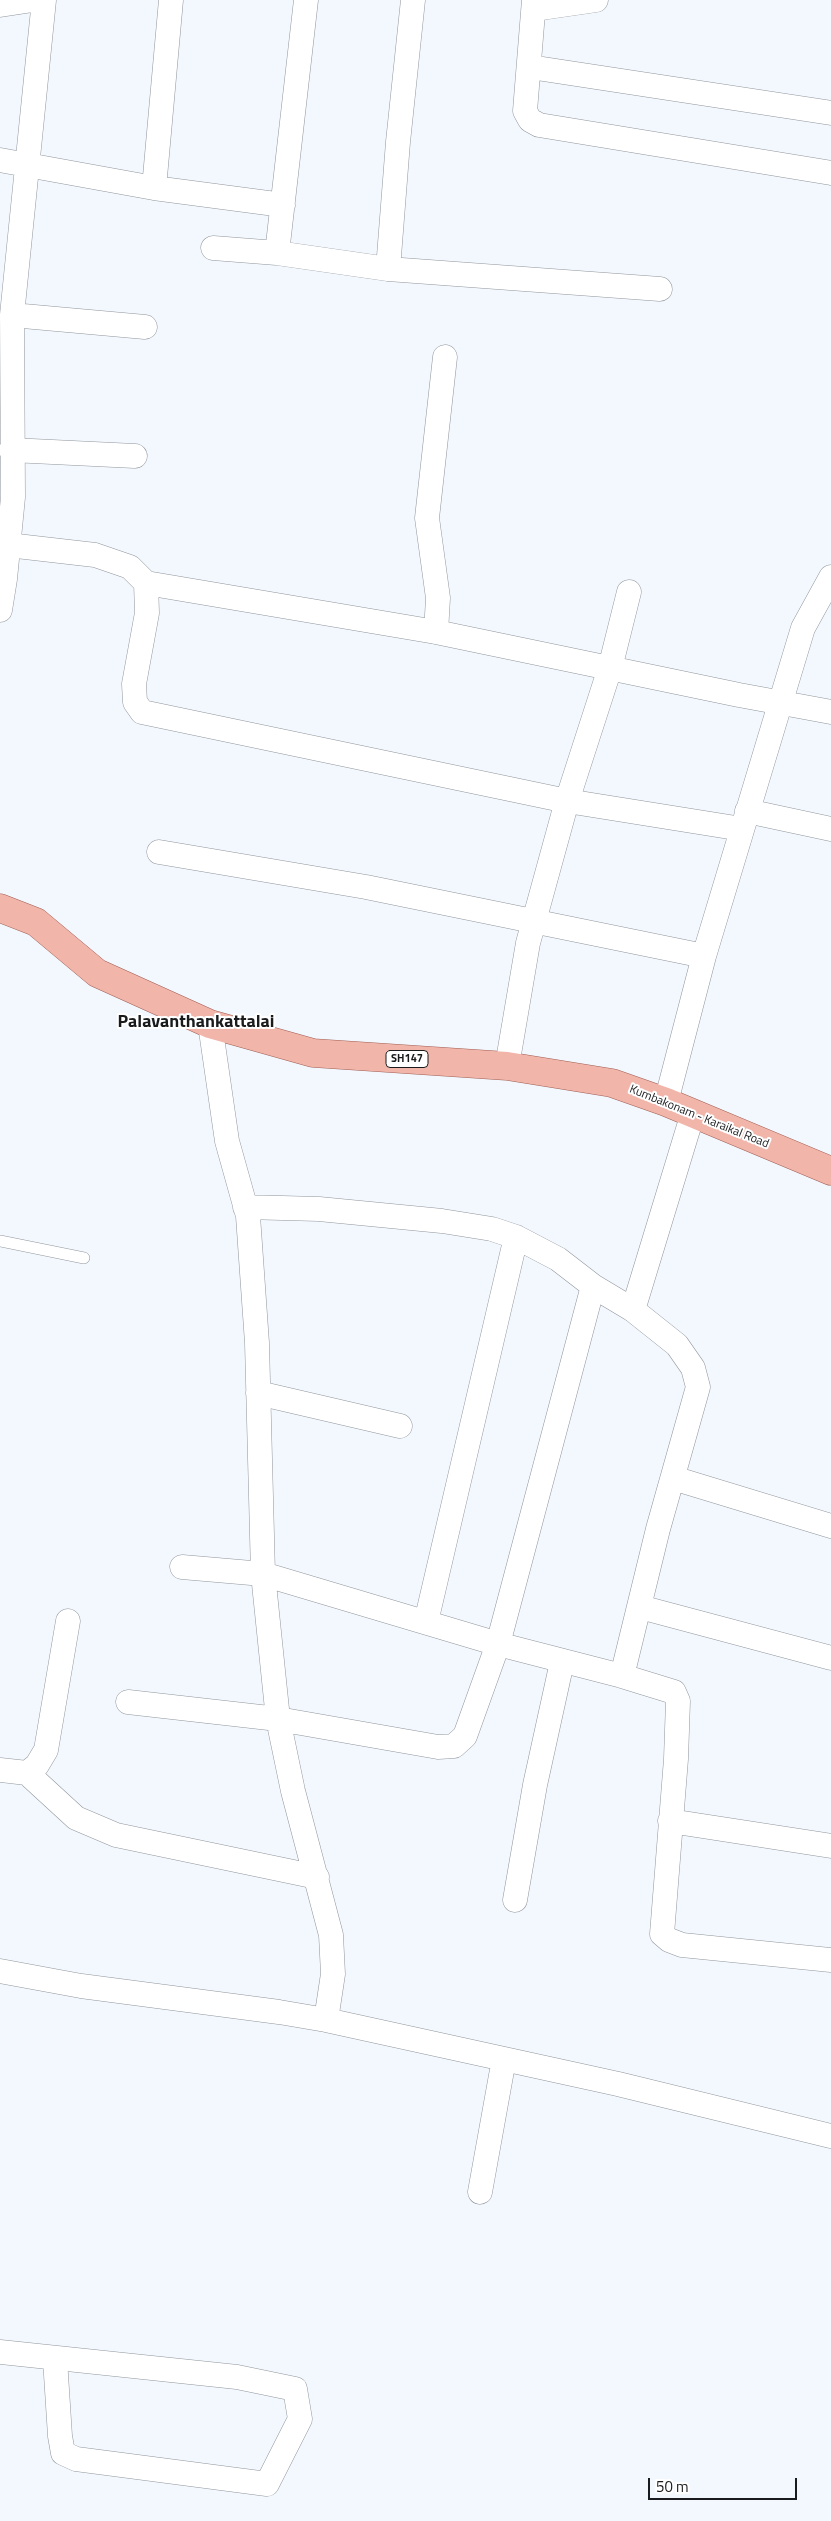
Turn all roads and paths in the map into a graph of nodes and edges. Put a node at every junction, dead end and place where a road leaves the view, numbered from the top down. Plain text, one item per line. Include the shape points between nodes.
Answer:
1 (33, 0) edge
2 (44, 0) edge
3 (171, 0) edge
4 (306, 0) edge
5 (413, 0) edge
6 (596, 0) edge
7 (534, 4) edge
8 (0, 5) edge
9 (530, 67) junction
10 (831, 113) edge
11 (0, 160) edge
12 (28, 164) junction
13 (831, 173) edge
14 (154, 188) junction
15 (283, 205) junction
16 (213, 248) dead end
17 (277, 253) junction
18 (388, 269) junction
19 (660, 289) dead end
20 (12, 315) junction
21 (145, 327) dead end
22 (445, 357) dead end
23 (11, 450) junction
24 (135, 456) dead end
25 (8, 545) junction
26 (146, 583) junction
27 (827, 591) edge
28 (629, 592) dead end
29 (0, 606) edge
30 (436, 632) junction
31 (610, 668) junction
32 (781, 702) junction
33 (831, 712) edge
34 (567, 801) junction
35 (745, 820) junction
36 (831, 829) edge
37 (159, 852) dead end
38 (0, 908) edge
39 (535, 920) junction
40 (704, 956) junction
41 (210, 1024) junction
42 (507, 1066) junction
43 (666, 1102) junction
44 (693, 1113) junction
45 (831, 1171) edge
46 (245, 1207) junction
47 (516, 1237) junction
48 (0, 1241) edge
49 (84, 1258) dead end
50 (593, 1286) junction
51 (633, 1310) junction
52 (258, 1393) junction
53 (400, 1426) dead end
54 (673, 1478) junction
55 (831, 1526) edge
56 (182, 1567) dead end
57 (263, 1574) junction
58 (640, 1607) junction
59 (68, 1621) dead end
60 (426, 1622) junction
61 (498, 1644) junction
62 (831, 1658) edge
63 (562, 1662) junction
64 (622, 1676) junction
65 (128, 1702) dead end
66 (278, 1718) junction
67 (0, 1770) edge
68 (27, 1773) junction
69 (670, 1821) junction
70 (831, 1846) edge
71 (317, 1877) junction
72 (515, 1900) dead end
73 (831, 1960) edge
74 (0, 1971) edge
75 (326, 2020) junction
76 (504, 2059) junction
77 (831, 2136) edge
78 (480, 2192) dead end
79 (0, 2352) edge
80 (55, 2358) junction

1 - 8 street
2 - 12 street
3 - 14 street
4 - 15 street
5 - 18 street
6 - 7 street
7 - 9 street
9 - 10 street
9 - 13 street via 525,111 530,120 539,125
11 - 12 street
12 - 14 street
12 - 20 street
14 - 15 street
15 - 17 street
16 - 17 street
17 - 18 street
18 - 19 street
20 - 21 street
20 - 23 street
22 - 30 street via 427,518 438,598
23 - 24 street
23 - 25 street via 13,497
25 - 26 street via 95,555 130,567
25 - 29 street
26 - 30 street
26 - 34 street via 147,613 134,684 135,702 142,712
27 - 32 street via 803,628
28 - 31 street
30 - 31 street
31 - 32 street
31 - 34 street
32 - 33 street
32 - 35 street
34 - 35 street
34 - 39 street
35 - 36 street
35 - 40 street
37 - 39 street
38 - 41 main road, Kumbakonam - Karaikal Road / SH147 via 36,922 98,973
39 - 40 street
39 - 42 street via 528,943
40 - 43 street
41 - 42 main road, Kumbakonam - Karaikal Road / SH147 via 313,1053
41 - 46 street via 227,1141
42 - 43 main road, Kumbakonam - Karaikal Road / SH147 via 612,1083
43 - 44 main road, Kumbakonam - Karaikal Road / SH147
44 - 45 main road, Kumbakonam - Karaikal Road / SH147
44 - 51 street
46 - 47 street via 319,1209 433,1220 492,1229
46 - 52 street
47 - 50 street via 558,1259
47 - 60 street
48 - 49 lane
50 - 51 street
50 - 61 street
51 - 54 street via 677,1345 693,1368 698,1387
52 - 53 street
52 - 57 street
54 - 55 street
54 - 58 street
56 - 57 street
57 - 60 street
57 - 66 street
58 - 62 street
58 - 64 street
59 - 68 street via 46,1750 37,1766
60 - 61 street
61 - 63 street
61 - 66 street via 465,1736 454,1746 438,1748
63 - 64 street
63 - 72 street via 535,1785
64 - 69 street via 674,1692 678,1701
65 - 66 street
66 - 71 street via 293,1792
67 - 68 street
68 - 71 street via 76,1818 116,1835
69 - 70 street
69 - 73 street via 662,1934 682,1944
71 - 75 street via 331,1935 333,1974
74 - 75 street via 81,1986
75 - 76 street
76 - 77 street
76 - 78 street
79 - 80 street
80 - 80 street via 237,2378 295,2389 300,2419 268,2484 76,2459 63,2453

